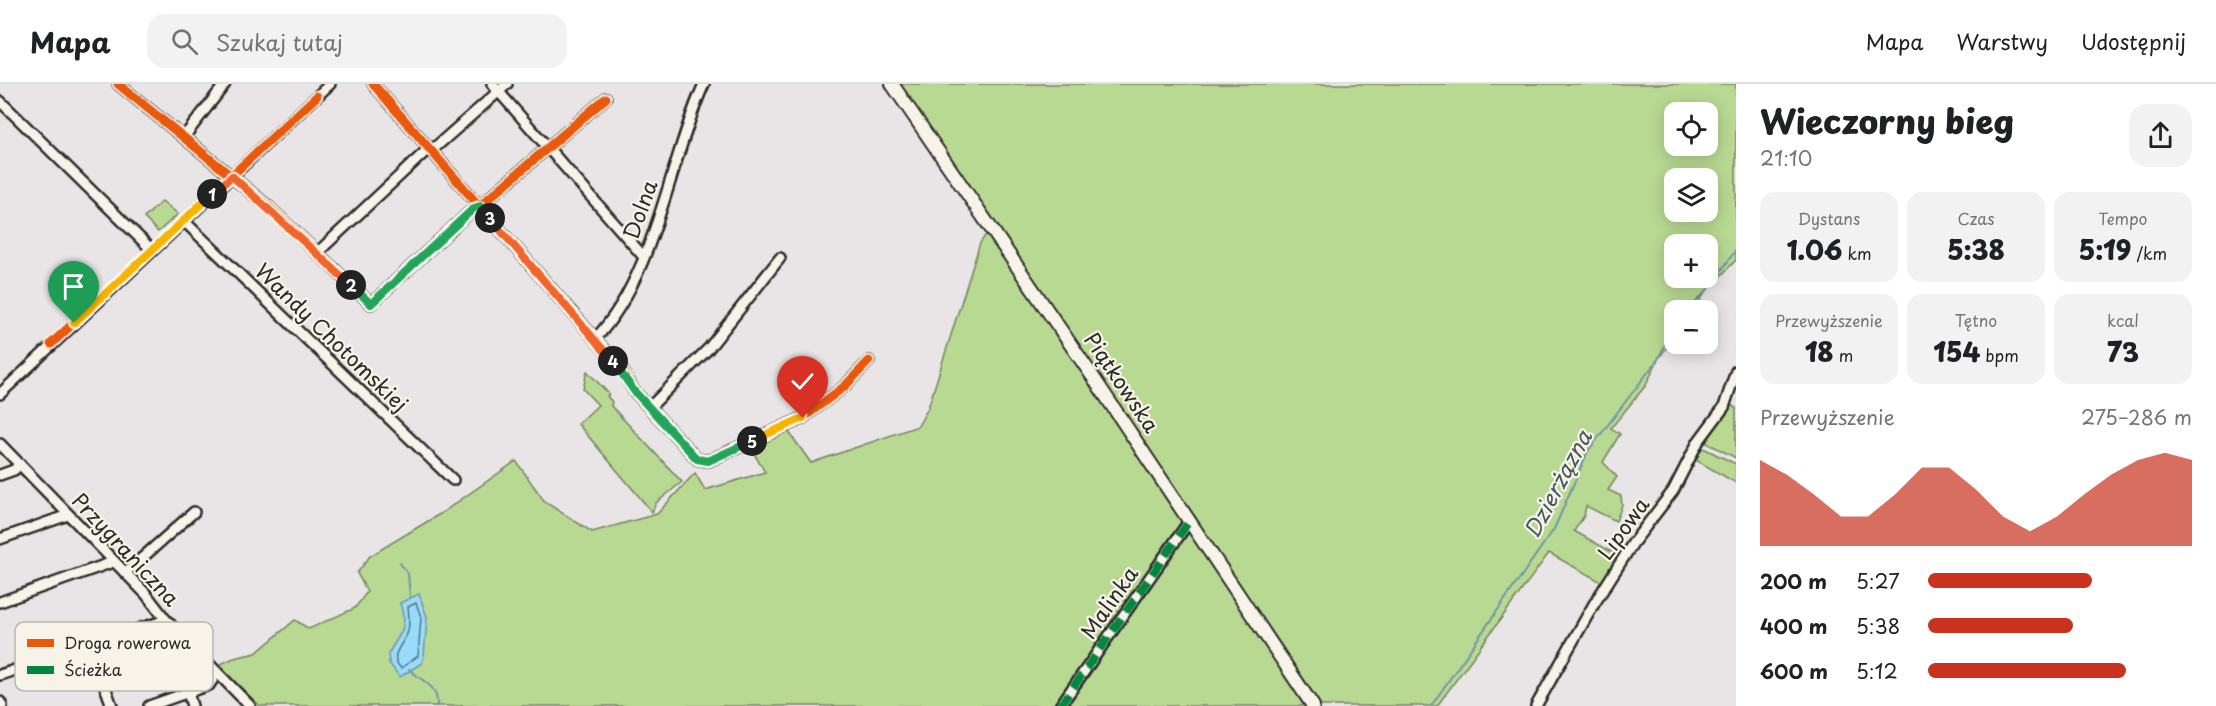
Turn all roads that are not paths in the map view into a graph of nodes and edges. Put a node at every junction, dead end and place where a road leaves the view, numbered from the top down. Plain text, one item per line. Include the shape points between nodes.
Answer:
1 (118, 84) edge
2 (225, 84) edge
3 (330, 84) edge
4 (373, 84) edge
5 (507, 84) edge
6 (704, 84) edge
7 (892, 84) edge
8 (496, 88) edge
9 (606, 98) dead end
10 (0, 101) edge
11 (184, 137) junction
12 (548, 148) junction
13 (431, 151) junction
14 (232, 176) junction
15 (480, 206) junction
16 (184, 220) junction
17 (152, 250) junction
18 (317, 253) junction
19 (643, 256) junction
20 (780, 258) dead end
21 (595, 339) junction
22 (869, 361) dead end
23 (1736, 371) edge
24 (0, 394) edge
25 (650, 407) junction
26 (0, 444) edge
27 (20, 464) junction
28 (0, 475) edge
29 (453, 480) dead end
30 (194, 512) dead end
31 (68, 515) junction
32 (1190, 520) junction
33 (0, 539) edge
34 (113, 562) junction
35 (125, 573) junction
36 (0, 602) edge
37 (166, 620) joint
38 (160, 622) edge
39 (213, 669) edge
40 (15, 670) edge
41 (217, 673) junction
42 (0, 675) edge
43 (213, 679) edge
44 (107, 691) edge
45 (193, 691) edge
46 (188, 693) junction
47 (0, 702) edge
48 (2, 706) edge
49 (112, 706) edge
50 (149, 706) edge
51 (192, 706) edge
52 (250, 706) edge
53 (1060, 706) edge
54 (1313, 706) edge
55 (1536, 706) edge

1 - 11 street
2 - 11 street
3 - 14 street
4 - 13 street
5 - 8 street
6 - 19 street, Dolna
7 - 32 main road, Piątkowska
8 - 12 street
8 - 13 street
9 - 12 street
10 - 17 street
11 - 14 street
12 - 15 street
12 - 19 street
13 - 15 street
13 - 18 street
14 - 16 street
14 - 18 street
15 - 18 street via 371,304
15 - 21 street
16 - 17 street
16 - 29 street, Wandy Chotomskiej
17 - 24 street
19 - 21 street, Dolna via 620,307
20 - 25 street via 709,348
21 - 25 street
22 - 25 street via 845,386 803,418 708,461 697,459
23 - 55 street, Lipowa via 1718,418 1698,442 1673,491 1594,604
26 - 27 street, Przygraniczna
27 - 28 street
27 - 31 street, Przygraniczna
30 - 35 street
31 - 33 street
31 - 34 street, Przygraniczna
32 - 53 street, Malinka
32 - 54 main road, Piątkowska
34 - 35 street, Przygraniczna
34 - 36 street
35 - 37 street, Przygraniczna
37 - 38 street
39 - 41 street, Przygraniczna
40 - 42 street
41 - 43 street
41 - 52 street, Przygraniczna
44 - 49 street
45 - 46 street
46 - 50 street
46 - 51 street
47 - 48 street

